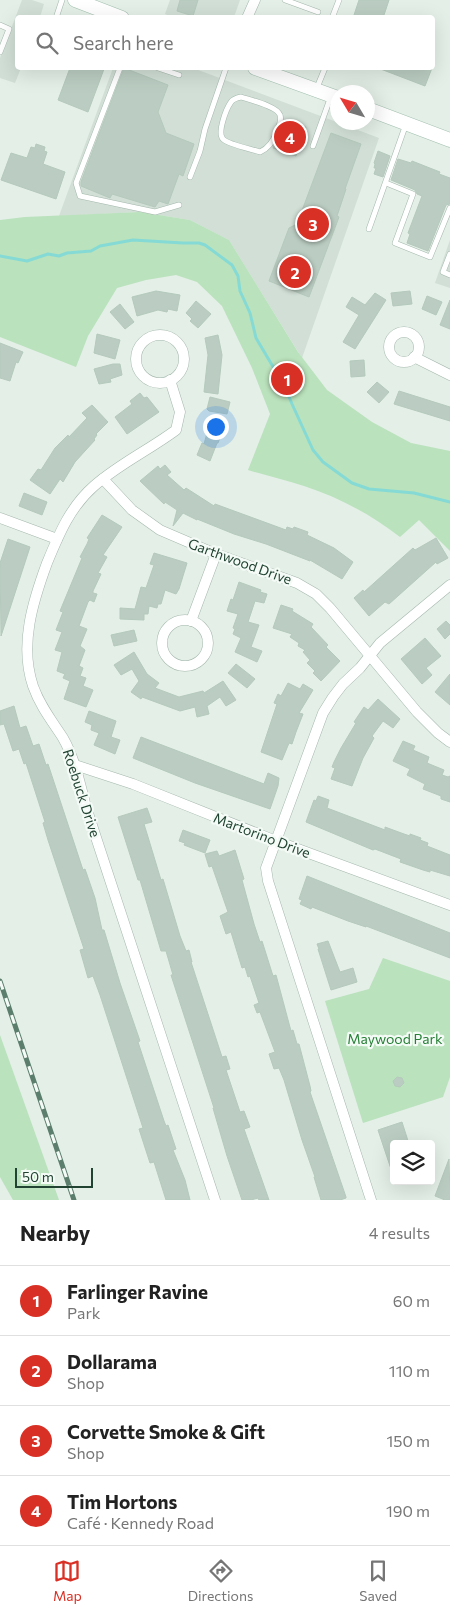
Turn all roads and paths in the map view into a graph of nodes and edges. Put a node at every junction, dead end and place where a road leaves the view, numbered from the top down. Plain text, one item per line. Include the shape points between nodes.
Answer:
1 (62, 0) edge
2 (255, 0) edge
3 (284, 0) edge
4 (339, 0) edge
5 (80, 1) edge
6 (318, 12) dead end
7 (57, 15) edge
8 (115, 15) edge
9 (249, 15) edge
10 (333, 15) edge
11 (0, 25) edge
12 (0, 52) edge
13 (119, 70) edge
14 (164, 70) edge
15 (225, 70) edge
16 (261, 70) edge
17 (324, 70) edge
18 (179, 75) dead end
19 (316, 90) junction
20 (330, 95) edge
21 (330, 106) edge
22 (375, 112) edge
23 (406, 124) junction
24 (450, 140) edge
25 (313, 146) dead end
26 (260, 152) joint
27 (190, 177) dead end
28 (386, 183) junction
29 (179, 205) dead end
30 (450, 208) edge
31 (369, 229) dead end
32 (450, 255) edge
33 (450, 275) edge
34 (414, 356) dead end
35 (450, 375) edge
36 (170, 380) junction
37 (103, 479) junction
38 (0, 518) edge
39 (57, 539) junction
40 (216, 554) junction
41 (450, 586) edge
42 (192, 621) junction
43 (370, 656) junction
44 (450, 742) edge
45 (75, 765) junction
46 (276, 841) junction
47 (450, 904) edge
48 (215, 1200) edge
49 (371, 1200) edge

1 - 7 lane
2 - 9 street
3 - 6 lane
4 - 10 lane
5 - 8 main road
11 - 12 lane via 9,29
13 - 29 lane via 76,183 80,196 155,212
14 - 18 lane
15 - 27 lane
16 - 19 main road
17 - 19 lane
19 - 20 main road
21 - 25 lane
22 - 23 main road
23 - 24 main road
23 - 28 lane
26 - 26 lane via 227,142 221,136 229,105 236,98 280,113 281,120 273,140
28 - 30 lane via 413,194 395,243 430,257
28 - 31 lane
32 - 33 lane via 443,272
34 - 35 street
36 - 36 street via 182,369 184,361 180,346 167,336 151,337 144,341 137,354 139,369 149,380 163,383
36 - 37 street, Roebuck Drive via 180,412 176,430
37 - 39 street, Roebuck Drive via 73,509
37 - 40 street, Garthwood Drive via 132,510 160,530
38 - 39 street
39 - 45 street, Roebuck Drive via 30,616 28,667 42,708 64,740
40 - 42 street
40 - 43 street, Garthwood Drive via 283,576 316,594
41 - 43 street via 380,643
42 - 42 street via 176,622 165,633 162,648 176,665 191,666 206,651 206,636
43 - 44 street, Garthwood Drive via 417,712
43 - 46 street via 343,684 324,713
45 - 46 street, Martorino Drive via 133,784
45 - 48 street, Roebuck Drive
46 - 47 street, Martorino Drive
46 - 49 street via 266,868 268,881

